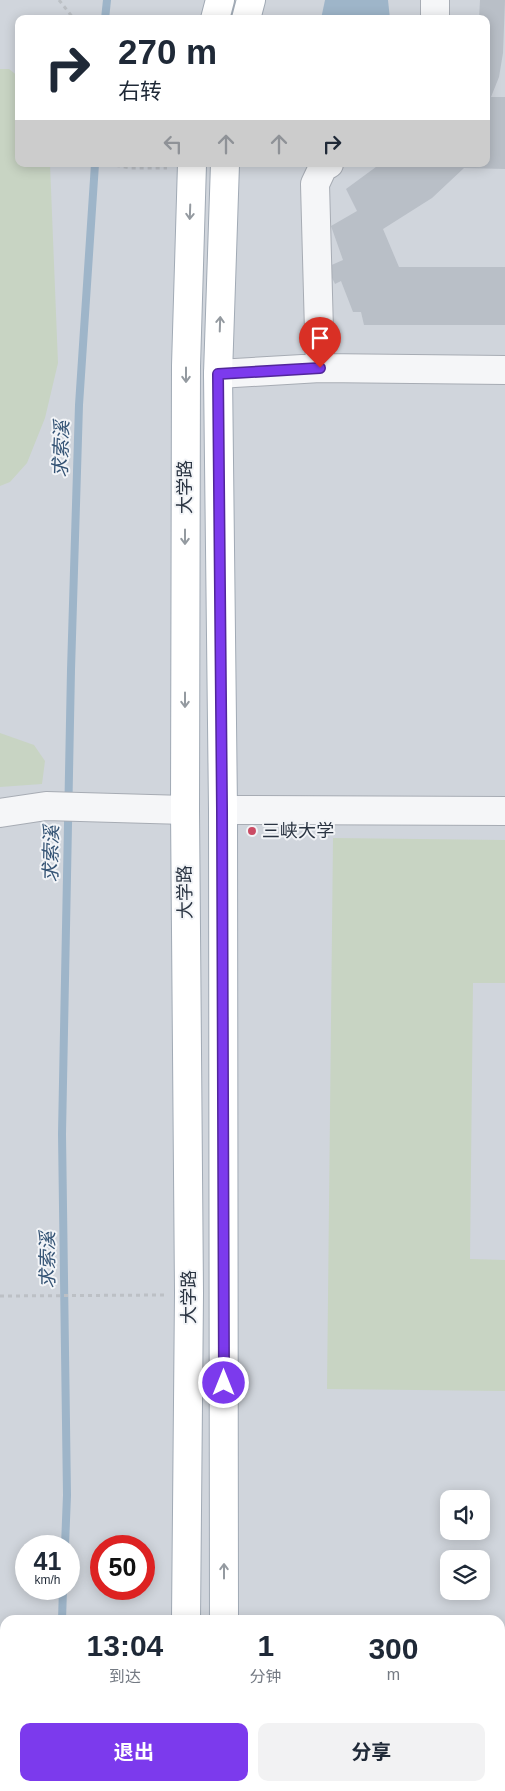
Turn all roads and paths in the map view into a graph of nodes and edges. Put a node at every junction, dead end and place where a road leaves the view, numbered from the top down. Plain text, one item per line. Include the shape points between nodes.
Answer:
1 (59, 0) edge
2 (220, 0) edge
3 (251, 0) edge
4 (435, 0) edge
5 (71, 15) edge
6 (216, 15) edge
7 (247, 15) edge
8 (436, 15) edge
9 (125, 167) edge
10 (162, 167) edge
11 (192, 167) edge
12 (225, 167) edge
13 (323, 167) edge
14 (320, 368) junction
15 (505, 370) edge
16 (218, 374) junction
17 (185, 810) junction
18 (222, 810) junction
19 (505, 811) edge
20 (0, 813) edge
21 (0, 1296) edge
22 (150, 1296) dead end
23 (186, 1615) edge
24 (224, 1615) edge

1 - 5 path
2 - 6 main road
3 - 7 main road
4 - 8 street
9 - 10 path
11 -> 17 main road, 大学路 via 186,366
16 -> 12 main road, 大学路
13 - 14 street via 315,184
14 - 15 street
14 - 16 street
16 - 18 main road, 大学路
17 - 20 street via 46,806
17 - 23 main road, 大学路 via 189,1293
18 - 19 street
24 -> 18 main road, 大学路
21 - 22 path

